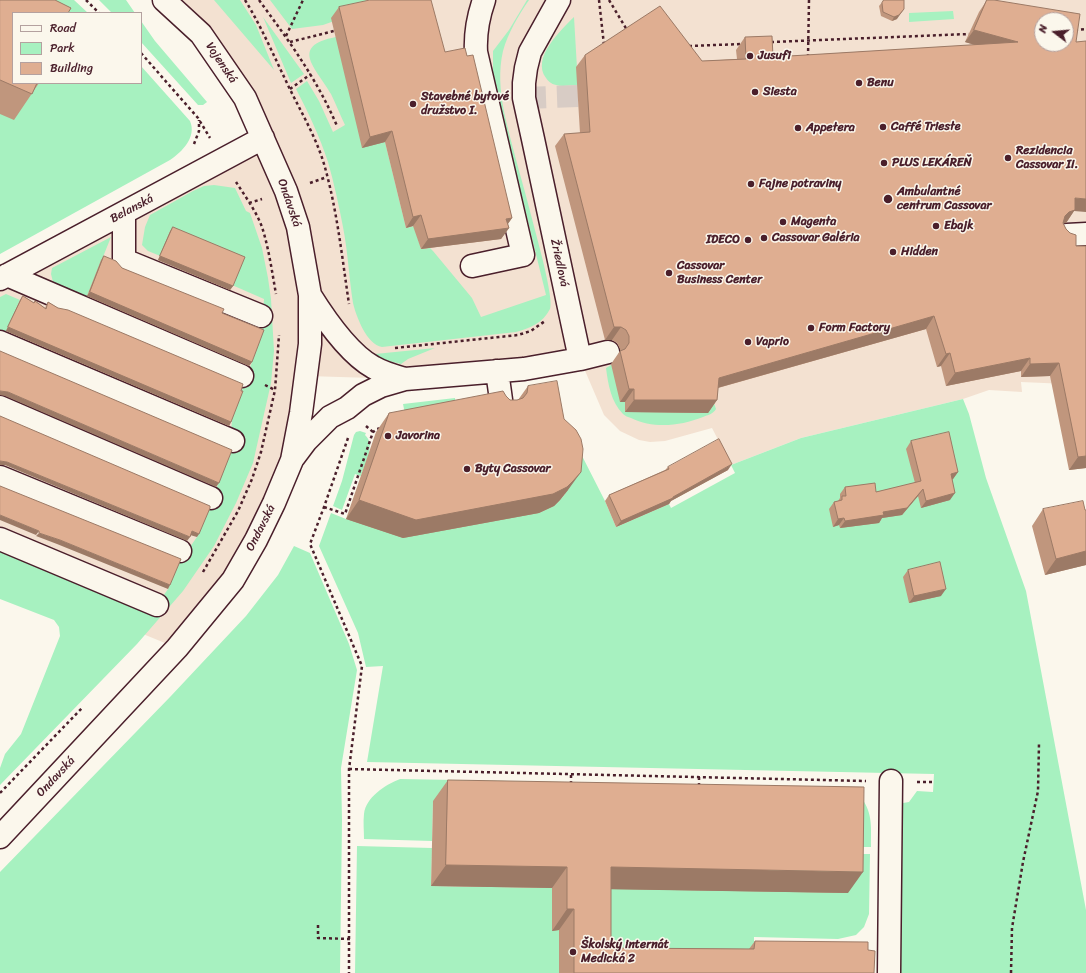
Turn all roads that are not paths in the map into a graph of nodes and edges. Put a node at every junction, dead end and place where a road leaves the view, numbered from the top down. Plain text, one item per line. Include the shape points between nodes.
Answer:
1 (484, 0) edge
2 (558, 0) edge
3 (172, 4) edge
4 (263, 138) junction
5 (124, 212) junction
6 (472, 266) dead end
7 (4, 277) edge
8 (310, 295) junction
9 (261, 316) dead end
10 (0, 342) edge
11 (608, 352) dead end
12 (580, 359) junction
13 (497, 371) junction
14 (242, 376) dead end
15 (405, 379) junction
16 (0, 407) edge
17 (502, 407) edge
18 (233, 441) dead end
19 (292, 460) junction
20 (0, 477) edge
21 (211, 498) dead end
22 (0, 539) edge
23 (180, 551) dead end
24 (157, 605) dead end
25 (891, 781) road end
26 (0, 837) edge
27 (889, 973) edge

1 - 6 street via 475,36 476,52 523,255
2 - 12 street, Žriedlová via 530,52 524,98
3 - 4 street, Vojenská via 202,34 245,98
4 - 5 street, Belanská
4 - 8 street, Ondavská via 286,191 298,227
5 - 7 street, Belanská
5 - 9 street via 124,260
7 - 14 street
8 - 15 street via 323,316 359,357 373,367
8 - 19 street, Ondavská via 310,344
10 - 18 street
11 - 12 street
12 - 13 street
13 - 15 street
13 - 17 street
15 - 19 street via 381,386 363,395 330,417 306,441
16 - 21 street
19 - 26 street, Ondavská via 271,510 233,580 177,648
20 - 23 street
22 - 24 street
25 - 27 street

